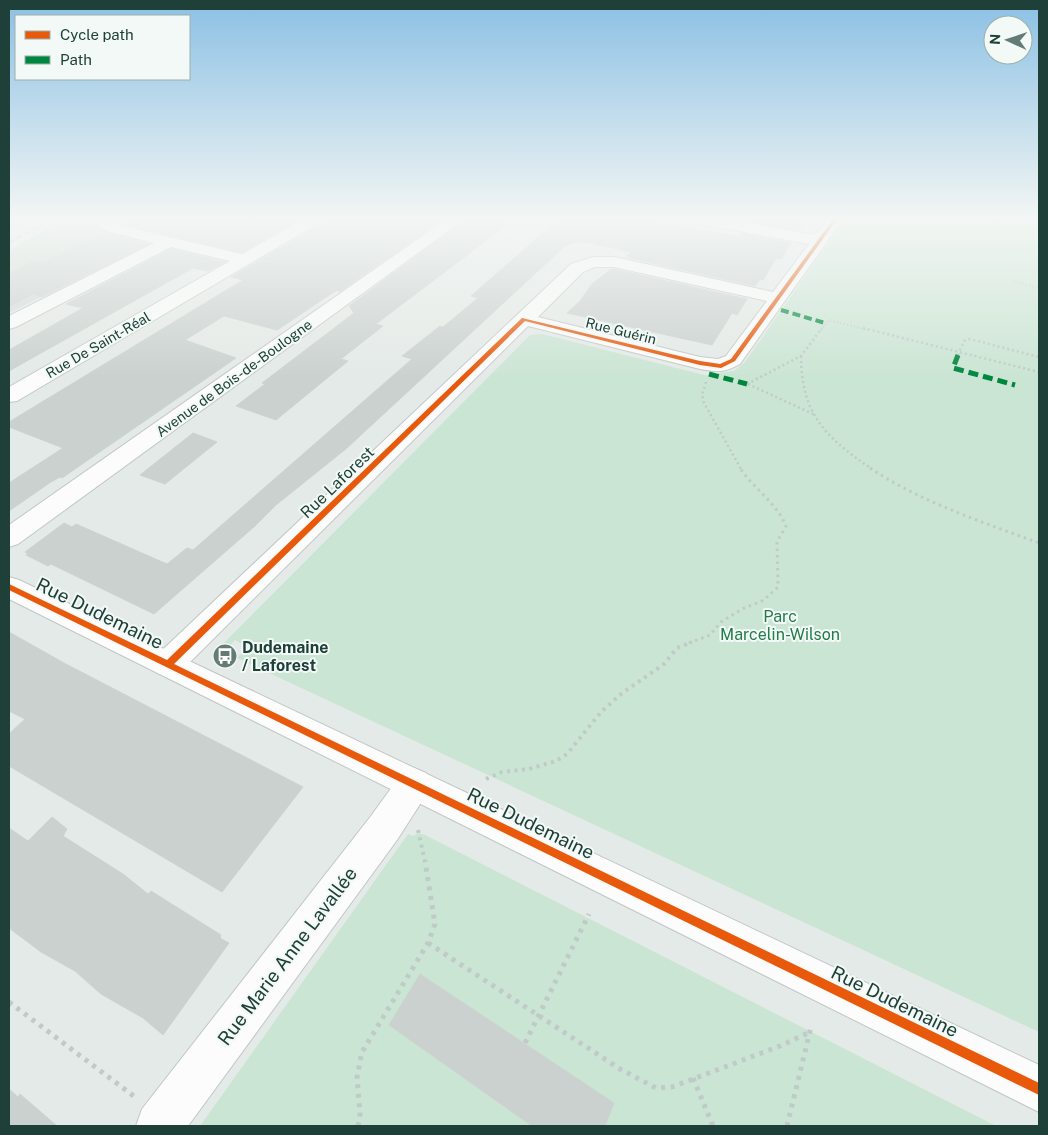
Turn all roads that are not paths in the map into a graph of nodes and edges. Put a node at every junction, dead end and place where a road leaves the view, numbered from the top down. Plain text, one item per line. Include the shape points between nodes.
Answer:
1 (112, 271) edge
2 (225, 271) edge
3 (384, 271) edge
4 (574, 271) edge
5 (655, 271) edge
6 (797, 271) edge
7 (778, 298) junction
8 (524, 319) junction
9 (9, 324) edge
10 (9, 396) edge
11 (9, 538) edge
12 (9, 587) edge
13 (168, 664) junction
14 (414, 784) junction
15 (1039, 1089) edge
16 (147, 1112) edge

1 - 9 street
2 - 10 street, Rue De Saint-Réal
3 - 11 street, Avenue de Bois-de-Boulogne
4 - 8 street, Rue Laforest
5 - 7 street, Rue Laforest
6 - 7 street
7 - 8 street, Rue Guérin via 733,360 711,370
8 - 13 street, Rue Laforest
12 - 13 street, Rue Dudemaine
13 - 14 street, Rue Dudemaine
14 - 15 street, Rue Dudemaine
14 - 16 street, Rue Marie Anne Lavallée via 384,828

